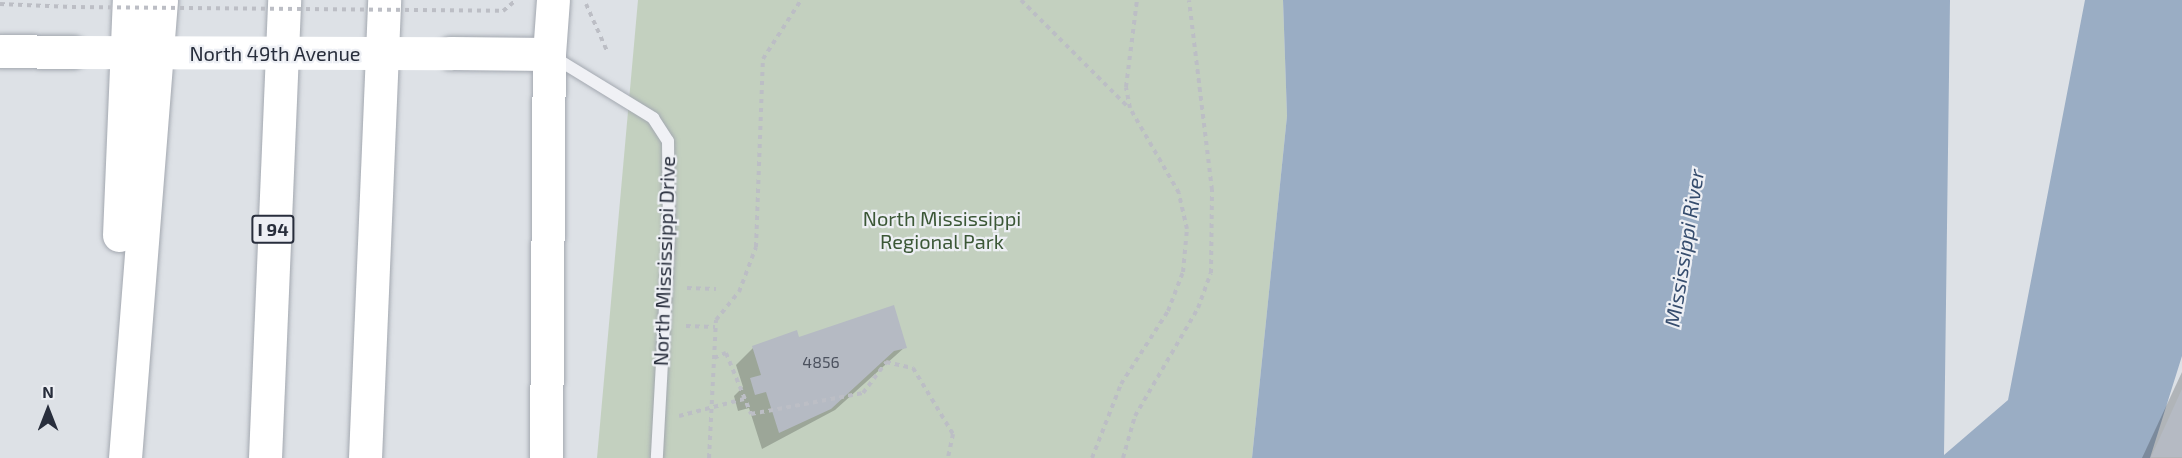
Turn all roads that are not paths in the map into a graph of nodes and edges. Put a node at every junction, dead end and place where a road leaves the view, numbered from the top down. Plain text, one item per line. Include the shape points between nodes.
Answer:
1 (129, 0) edge
2 (160, 0) edge
3 (284, 0) edge
4 (384, 0) edge
5 (553, 0) edge
6 (0, 51) edge
7 (549, 54) junction
8 (108, 458) edge
9 (125, 458) edge
10 (265, 458) edge
11 (365, 458) edge
12 (546, 458) edge
13 (657, 458) edge

1 - 8 main road
2 - 9 main road
3 - 10 main road, I 94
4 - 11 main road
5 - 7 main road
6 - 7 main road, North 49th Avenue, bridge
7 - 12 main road
7 - 13 lane, North Mississippi Drive via 597,88 652,118 668,141 666,287

